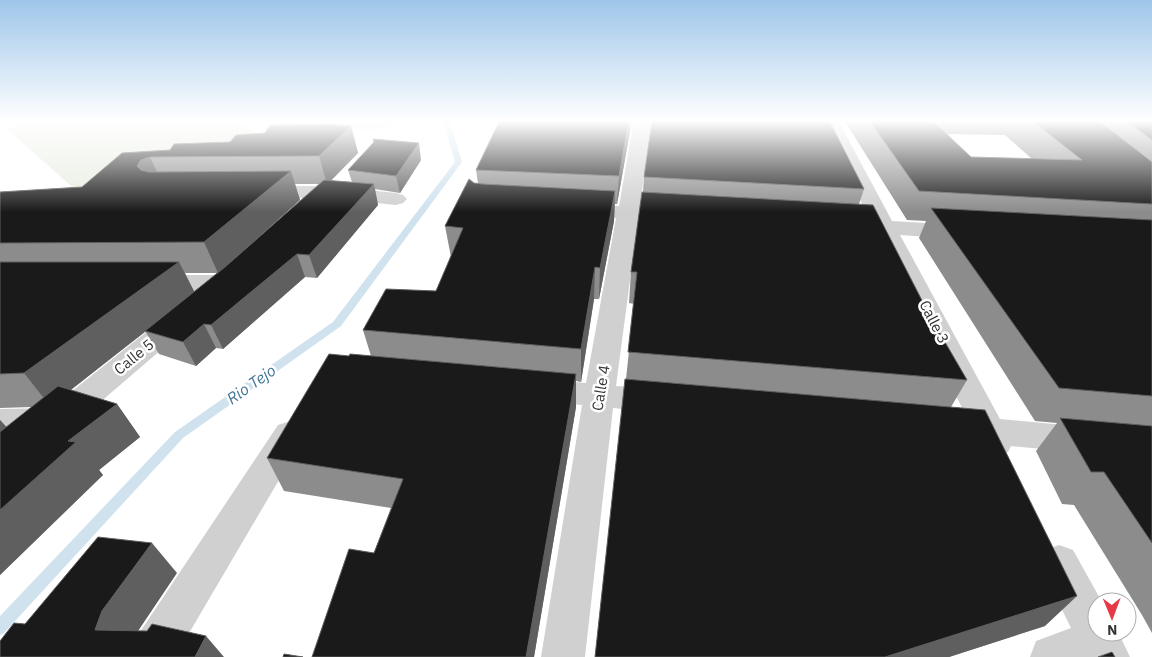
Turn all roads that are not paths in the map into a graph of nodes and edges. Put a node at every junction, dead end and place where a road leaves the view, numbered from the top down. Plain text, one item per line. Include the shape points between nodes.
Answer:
1 (639, 151) edge
2 (842, 151) edge
3 (335, 187) junction
4 (239, 192) edge
5 (396, 199) dead end
6 (553, 208) edge
7 (630, 212) junction
8 (699, 216) edge
9 (296, 218) edge
10 (827, 224) edge
11 (886, 228) junction
12 (975, 233) edge
13 (127, 283) edge
14 (512, 388) edge
15 (600, 396) junction
16 (687, 404) edge
17 (308, 406) edge
18 (58, 420) junction
19 (0, 421) edge
20 (932, 426) edge
21 (990, 431) junction
22 (29, 444) edge
23 (1152, 446) edge
24 (1008, 466) edge
25 (1045, 536) edge
26 (1104, 648) edge
27 (150, 657) edge
28 (563, 657) edge
29 (1052, 657) edge

1 - 7 street, Calle 4
2 - 11 street, Calle 3
3 - 4 street
3 - 5 street
3 - 9 street
6 - 7 street
7 - 8 street
7 - 15 street, Calle 4
10 - 11 street
11 - 12 street
11 - 21 street, Calle 3
13 - 18 street, Calle 5 via 232,276
14 - 15 street
15 - 16 street
15 - 28 street, Calle 4
17 - 27 street
18 - 19 street
18 - 22 street, Calle 5
20 - 21 street
21 - 23 street
21 - 24 street, Calle 3
25 - 26 street
26 - 29 street

